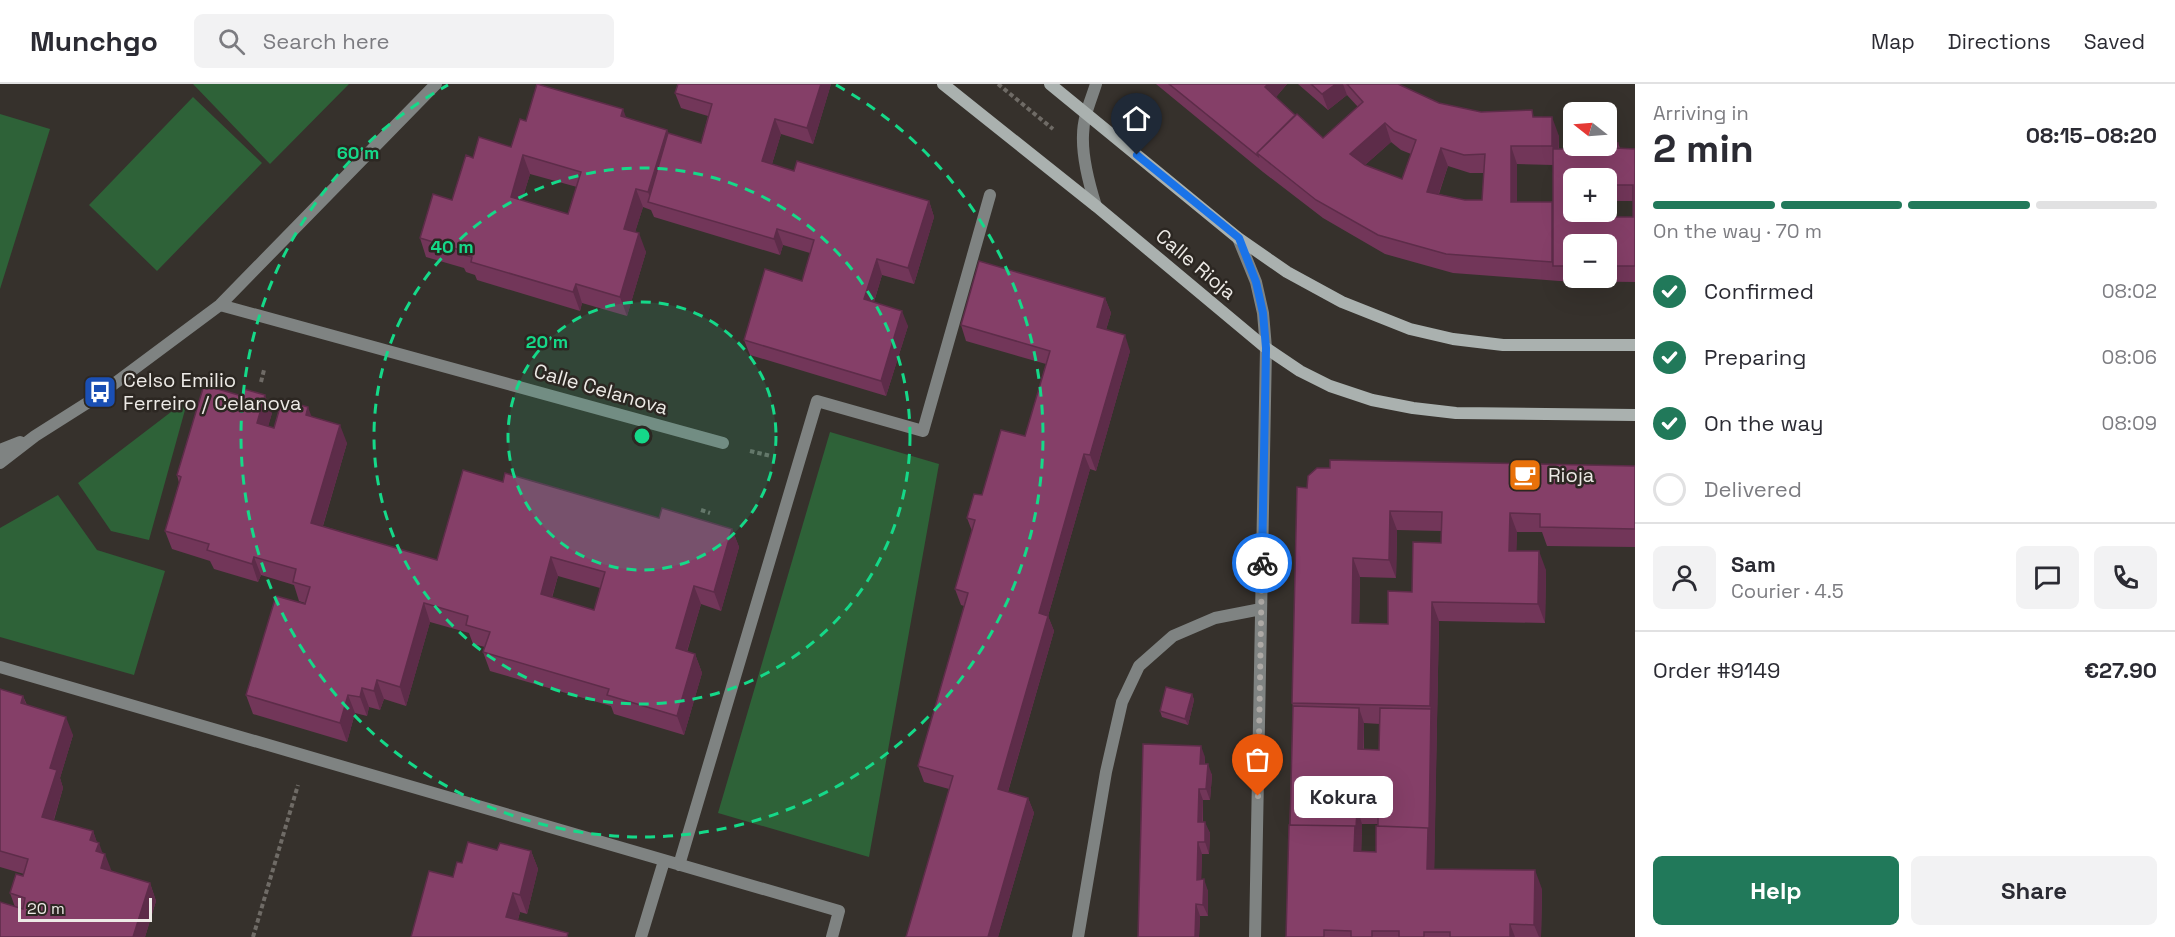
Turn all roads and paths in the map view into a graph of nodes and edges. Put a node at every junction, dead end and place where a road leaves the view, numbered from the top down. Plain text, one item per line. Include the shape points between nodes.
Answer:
1 (436, 84) edge
2 (943, 84) edge
3 (1050, 84) edge
4 (1096, 84) edge
5 (1086, 114) junction
6 (990, 195) dead end
7 (1096, 206) junction
8 (1239, 238) junction
9 (220, 305) junction
10 (1635, 345) edge
11 (1266, 348) junction
12 (264, 370) dead end
13 (261, 382) dead end
14 (1635, 415) edge
15 (34, 436) junction
16 (723, 443) joint
17 (0, 450) edge
18 (0, 463) edge
19 (798, 464) junction
20 (701, 510) dead end
21 (710, 513) dead end
22 (1261, 609) junction
23 (0, 667) edge
24 (293, 804) dead end
25 (664, 861) junction
26 (679, 865) junction
27 (253, 937) edge
28 (641, 937) edge
29 (832, 937) edge
30 (1078, 937) edge
31 (1255, 937) edge

1 - 9 street
2 - 7 main road, Calle Rioja
3 - 5 main road
4 - 5 street
5 - 7 street via 1083,136 1088,180
5 - 8 main road
6 - 19 street via 923,431 818,401
7 - 11 main road, Calle Rioja
8 - 10 main road via 1280,268 1342,302 1410,329 1503,345
8 - 11 street via 1256,282
9 - 15 street via 95,398
9 - 16 street, Calle Celanova
11 - 14 main road, Calle Rioja via 1330,386 1413,408 1456,413
11 - 22 street
12 - 13 path
15 - 17 street
15 - 18 street
16 - 19 path
19 - 26 street
20 - 21 path
22 - 30 street via 1215,618 1173,636 1139,666 1122,702 1106,772
22 - 31 street
23 - 25 street
24 - 27 path
25 - 26 street
25 - 28 street
26 - 29 street via 839,911

